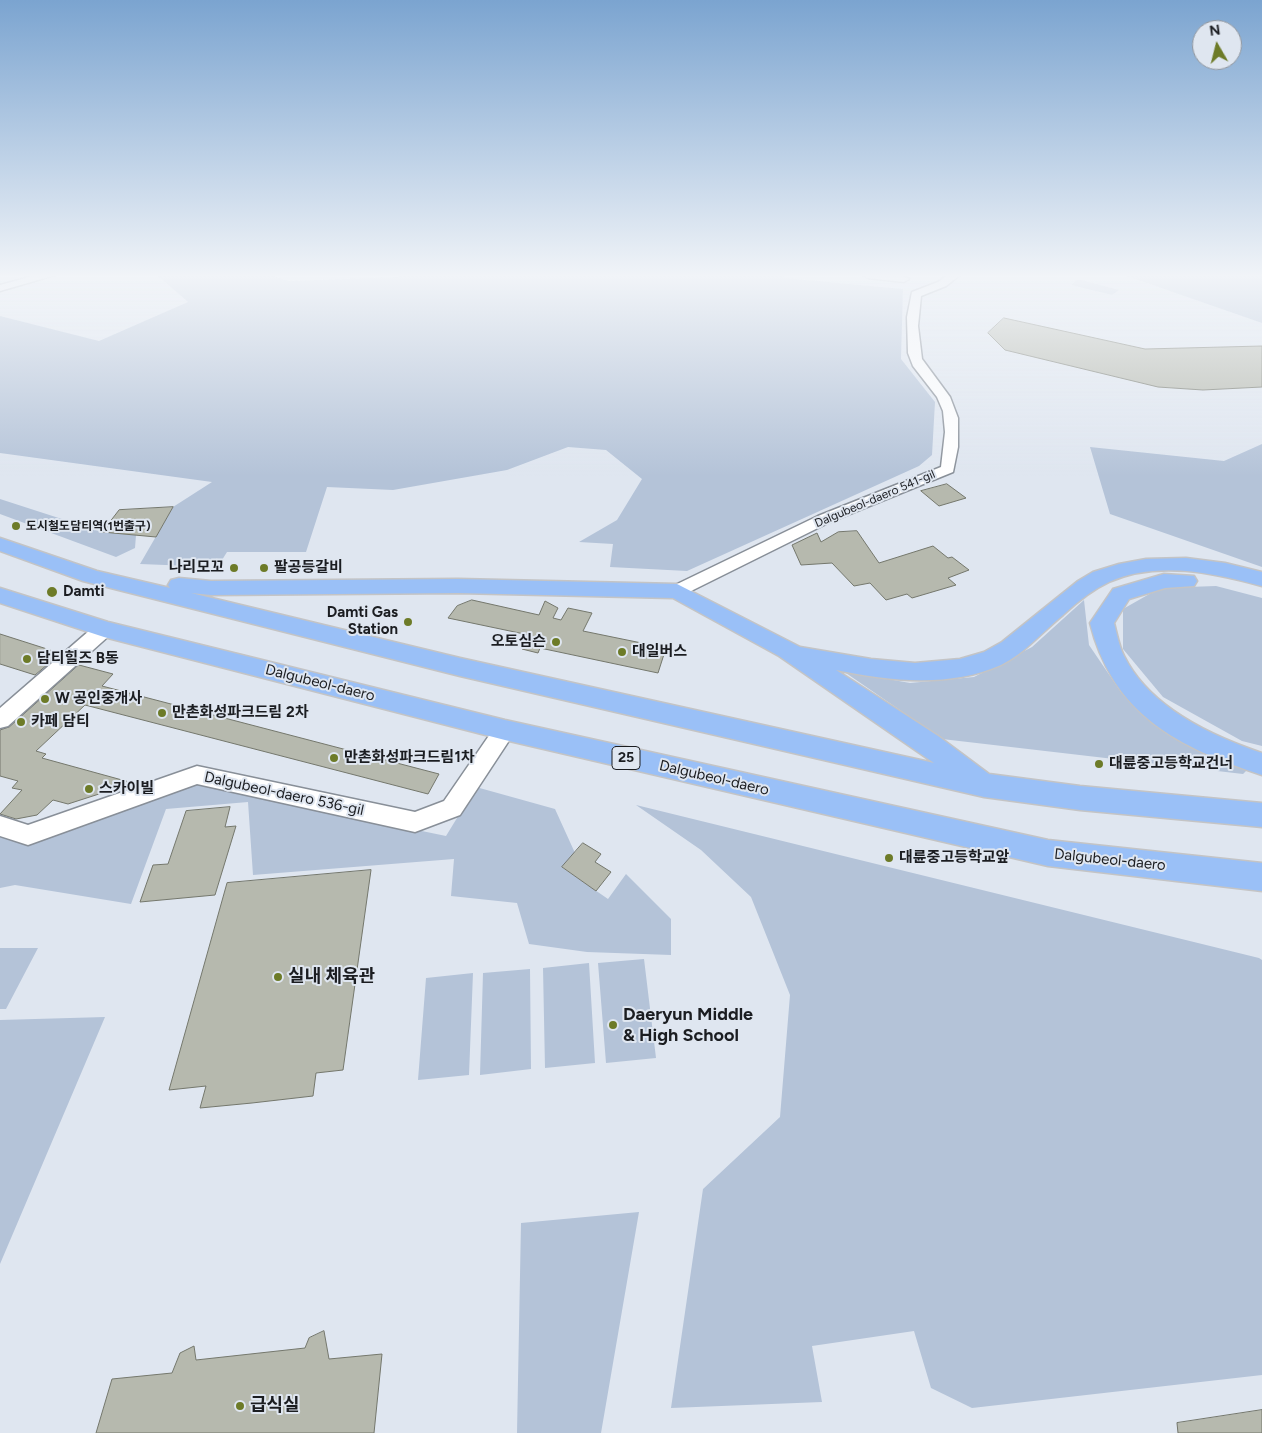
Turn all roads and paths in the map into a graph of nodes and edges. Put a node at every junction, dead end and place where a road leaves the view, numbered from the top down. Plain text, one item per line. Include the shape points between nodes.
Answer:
1 (915, 342) edge
2 (0, 544) edge
3 (91, 576) junction
4 (1262, 579) edge
5 (677, 591) junction
6 (1262, 592) edge
7 (0, 595) edge
8 (104, 629) junction
9 (788, 650) junction
10 (0, 720) edge
11 (505, 730) junction
12 (1262, 764) edge
13 (984, 785) junction
14 (1262, 816) edge
15 (0, 826) edge
16 (1262, 877) edge

1 - 5 street, Dalgubeol-daero 541-gil via 916,359 950,410 952,445 948,468 824,519
2 - 3 main road
3 - 5 main road via 211,588 458,586
3 - 13 main road via 460,667
4 - 9 main road via 1185,565 1139,566 1108,574 1049,614 1024,638 984,662 936,672 864,668
5 - 9 main road
6 - 12 main road via 1212,581 1164,580 1121,594 1102,623 1112,657 1130,684 1156,711 1187,733 1226,752
7 - 8 main road, Dalgubeol-daero / 25
8 - 10 street
8 - 11 main road, Dalgubeol-daero / 25
9 - 13 main road via 928,743
11 - 15 street, Dalgubeol-daero 536-gil via 452,808 415,822 197,775 28,835
11 - 16 main road, Dalgubeol-daero / 25 via 1048,853
13 - 14 main road

